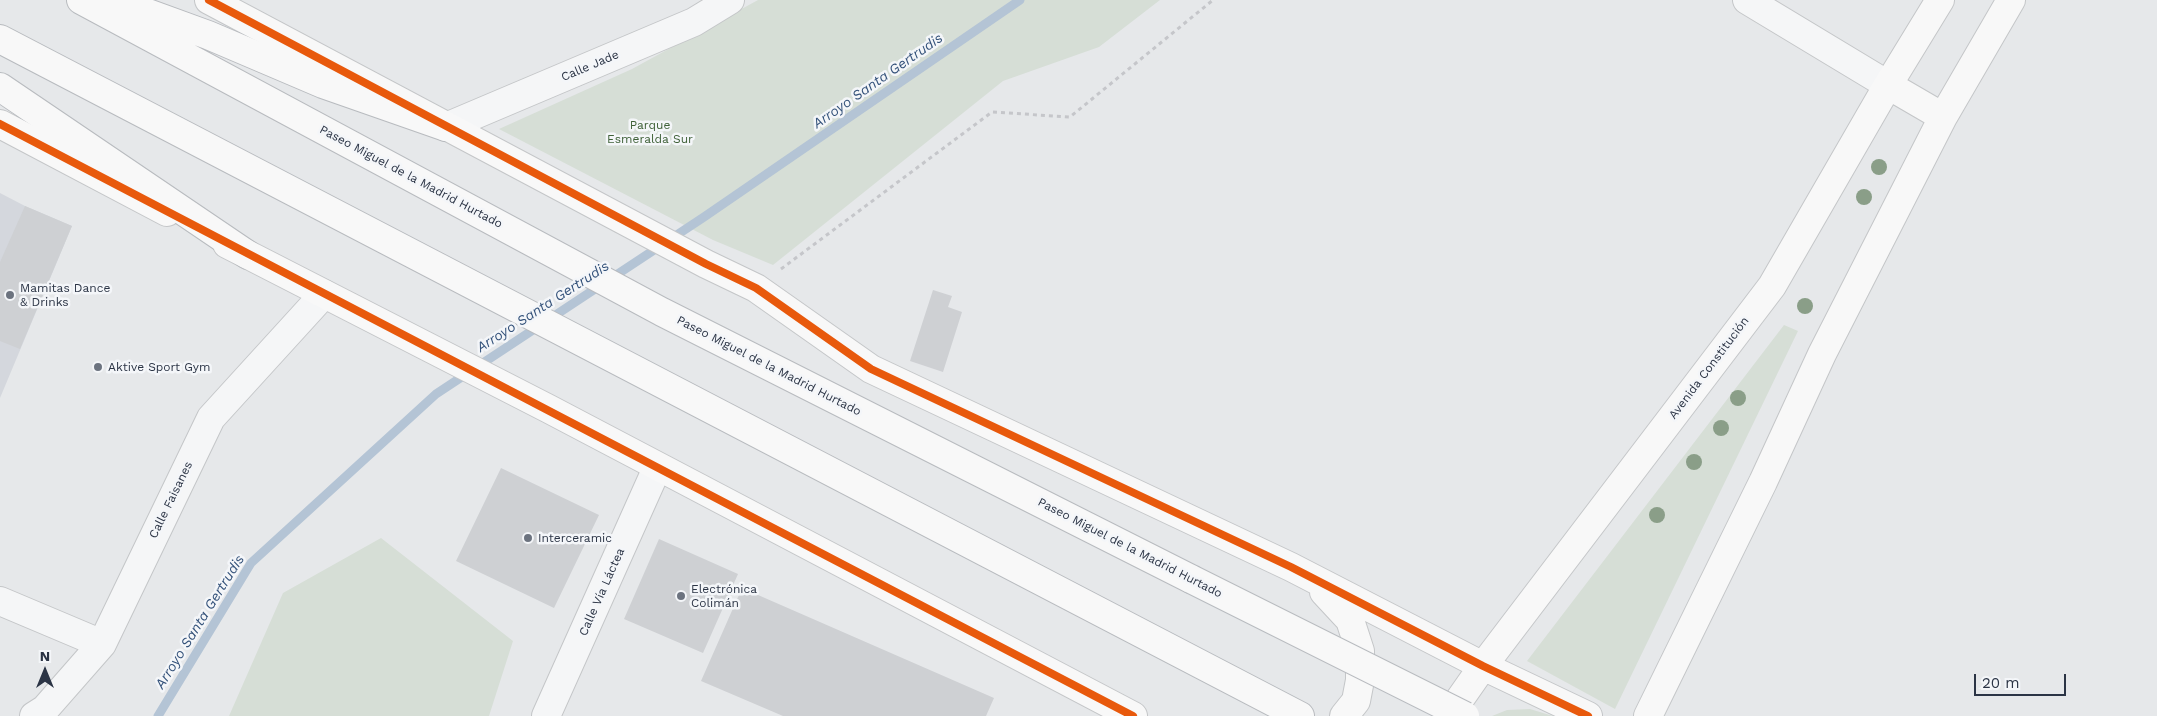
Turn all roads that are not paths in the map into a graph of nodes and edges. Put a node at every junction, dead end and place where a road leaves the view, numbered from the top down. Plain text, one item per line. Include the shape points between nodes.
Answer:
1 (81, 0) edge
2 (112, 0) edge
3 (209, 0) edge
4 (730, 0) edge
5 (1747, 0) edge
6 (1940, 0) edge
7 (2011, 0) edge
8 (0, 39) edge
9 (1888, 85) junction
10 (0, 87) edge
11 (1943, 117) junction
12 (0, 124) edge
13 (446, 127) junction
14 (248, 254) junction
15 (324, 294) junction
16 (657, 468) junction
17 (1291, 567) junction
18 (0, 601) edge
19 (102, 644) junction
20 (1483, 666) junction
21 (34, 716) edge
22 (546, 716) edge
23 (1133, 716) edge
24 (1300, 716) edge
25 (1344, 716) edge
26 (1448, 716) edge
27 (1465, 716) edge
28 (1588, 716) edge
29 (1648, 716) edge

1 - 27 main road, Paseo Miguel de la Madrid Hurtado, bridge via 662,312
2 - 13 main road via 208,35 324,84
3 - 13 main road
4 - 13 street, Calle Jade via 694,22
5 - 9 street
6 - 9 main road, Avenida Constitución
7 - 11 main road
8 - 24 main road
9 - 11 main road
9 - 20 main road, Avenida Constitución via 1772,286
10 - 14 main road
11 - 29 main road via 1822,354
12 - 14 main road
13 - 17 main road via 756,288 871,369
14 - 15 main road
15 - 16 main road
15 - 19 street, Calle Faisanes via 211,418
16 - 22 street, Calle Vía Láctea
16 - 23 main road
17 - 20 main road
17 - 25 main road via 1329,596 1350,620 1360,651 1360,680 1356,701
18 - 19 street
19 - 21 street, Calle Faisanes
20 - 26 main road, Avenida Constitución
20 - 28 main road

